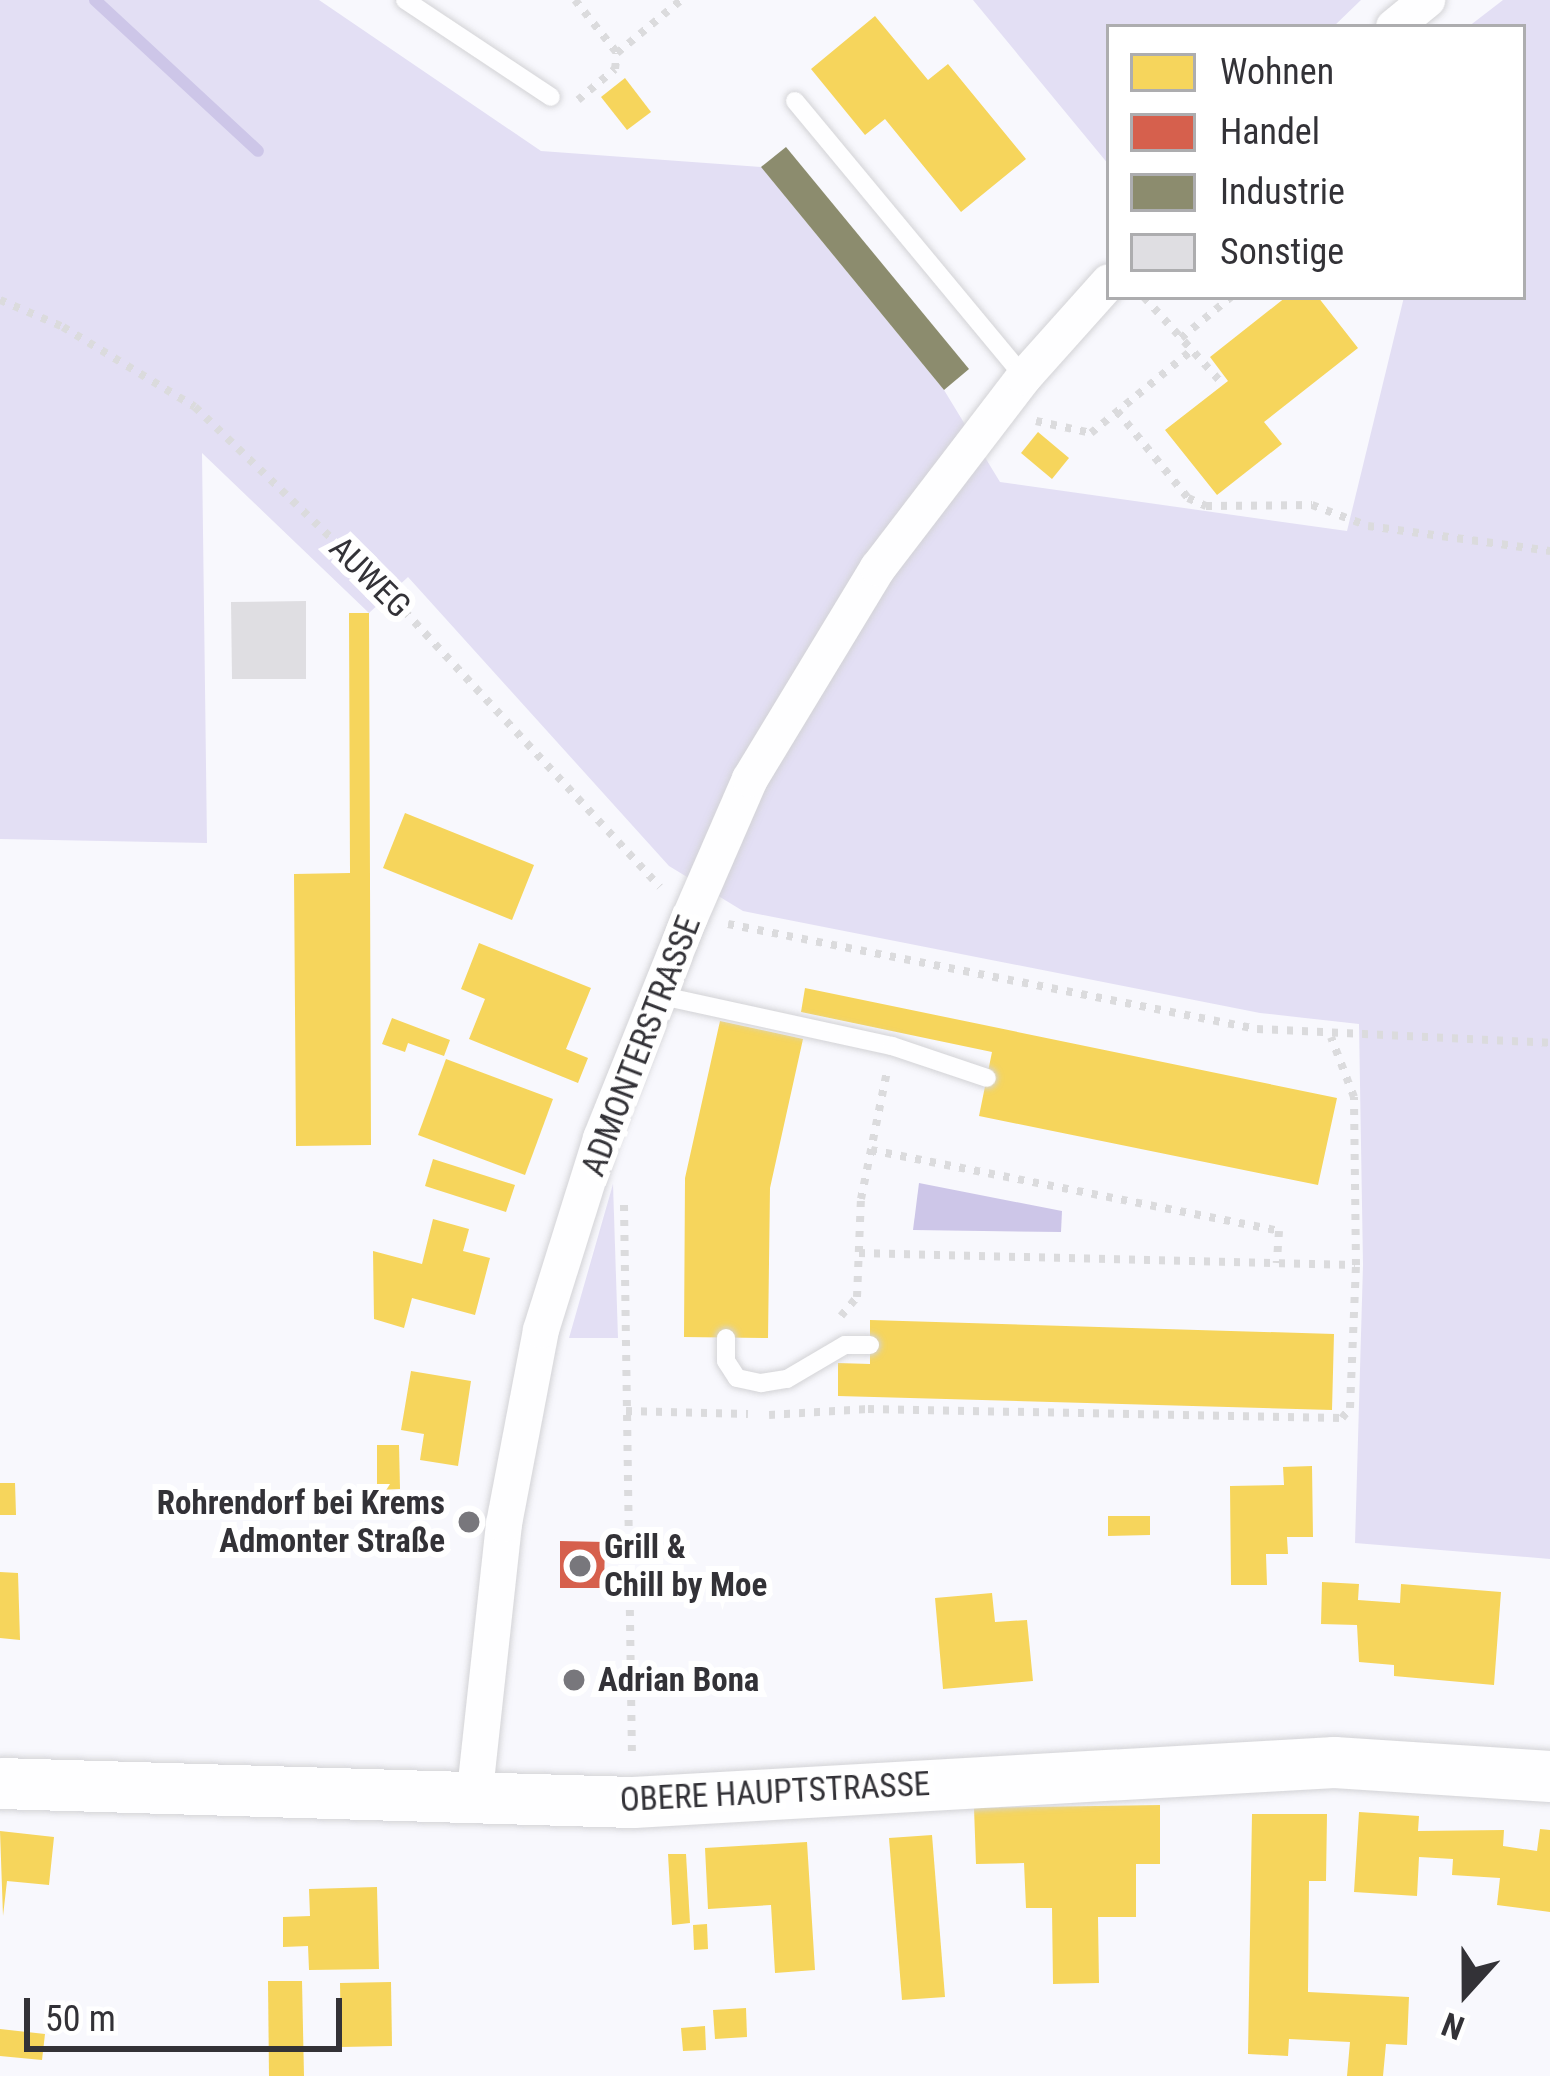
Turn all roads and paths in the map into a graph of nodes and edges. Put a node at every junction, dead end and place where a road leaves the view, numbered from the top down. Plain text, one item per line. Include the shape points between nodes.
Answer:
1 (405, 0) edge
2 (575, 0) edge
3 (681, 0) edge
4 (1427, 0) edge
5 (1398, 24) edge
6 (617, 52) junction
7 (551, 98) joint
8 (795, 101) dead end
9 (1106, 285) edge
10 (0, 300) edge
11 (1147, 300) edge
12 (1227, 300) edge
13 (1181, 338) junction
14 (1192, 350) junction
15 (1024, 377) junction
16 (1219, 380) dead end
17 (1117, 411) junction
18 (1034, 421) dead end
19 (1550, 551) edge
20 (706, 920) junction
21 (658, 995) junction
22 (1330, 1035) junction
23 (1550, 1043) edge
24 (892, 1046) junction
25 (987, 1078) dead end
26 (871, 1150) junction
27 (624, 1186) dead end
28 (859, 1253) junction
29 (1277, 1263) junction
30 (1356, 1264) junction
31 (829, 1321) dead end
32 (726, 1338) dead end
33 (870, 1345) dead end
34 (626, 1411) junction
35 (1550, 1776) edge
36 (0, 1783) edge
37 (474, 1800) junction
38 (633, 1802) junction

1 - 7 lane
2 - 6 path
3 - 6 path
4 - 5 street
6 - 7 path via 615,69 576,102
8 - 15 lane
9 - 15 street, ADMONTERSTRASSE
10 - 20 path, AUWEG via 63,327 195,406
11 - 13 path
12 - 13 path
13 - 14 path
14 - 16 path
14 - 17 path
15 - 20 street, ADMONTERSTRASSE via 822,653 750,779
17 - 18 path via 1091,433
17 - 19 path via 1188,498 1206,506 1312,505 1368,526
20 - 21 street, ADMONTERSTRASSE
20 - 22 path, ADMONTERSTRASSE via 1257,1029
21 - 24 lane
21 - 37 street, ADMONTERSTRASSE via 601,1138 541,1330 500,1546
22 - 23 path, ADMONTERSTRASSE
22 - 30 path via 1354,1096
24 - 25 lane
24 - 26 path
26 - 28 path
26 - 29 path via 1279,1231
27 - 34 path
28 - 29 path
28 - 31 path via 853,1308
29 - 30 path
30 - 34 path via 1350,1408 1331,1420
32 - 33 lane via 726,1361 737,1378 760,1384 787,1379 845,1345
34 - 38 path
35 - 38 main road, OBERE HAUPTSTRASSE via 1334,1762
36 - 37 main road, OBERE HAUPTSTRASSE
37 - 38 main road, OBERE HAUPTSTRASSE

